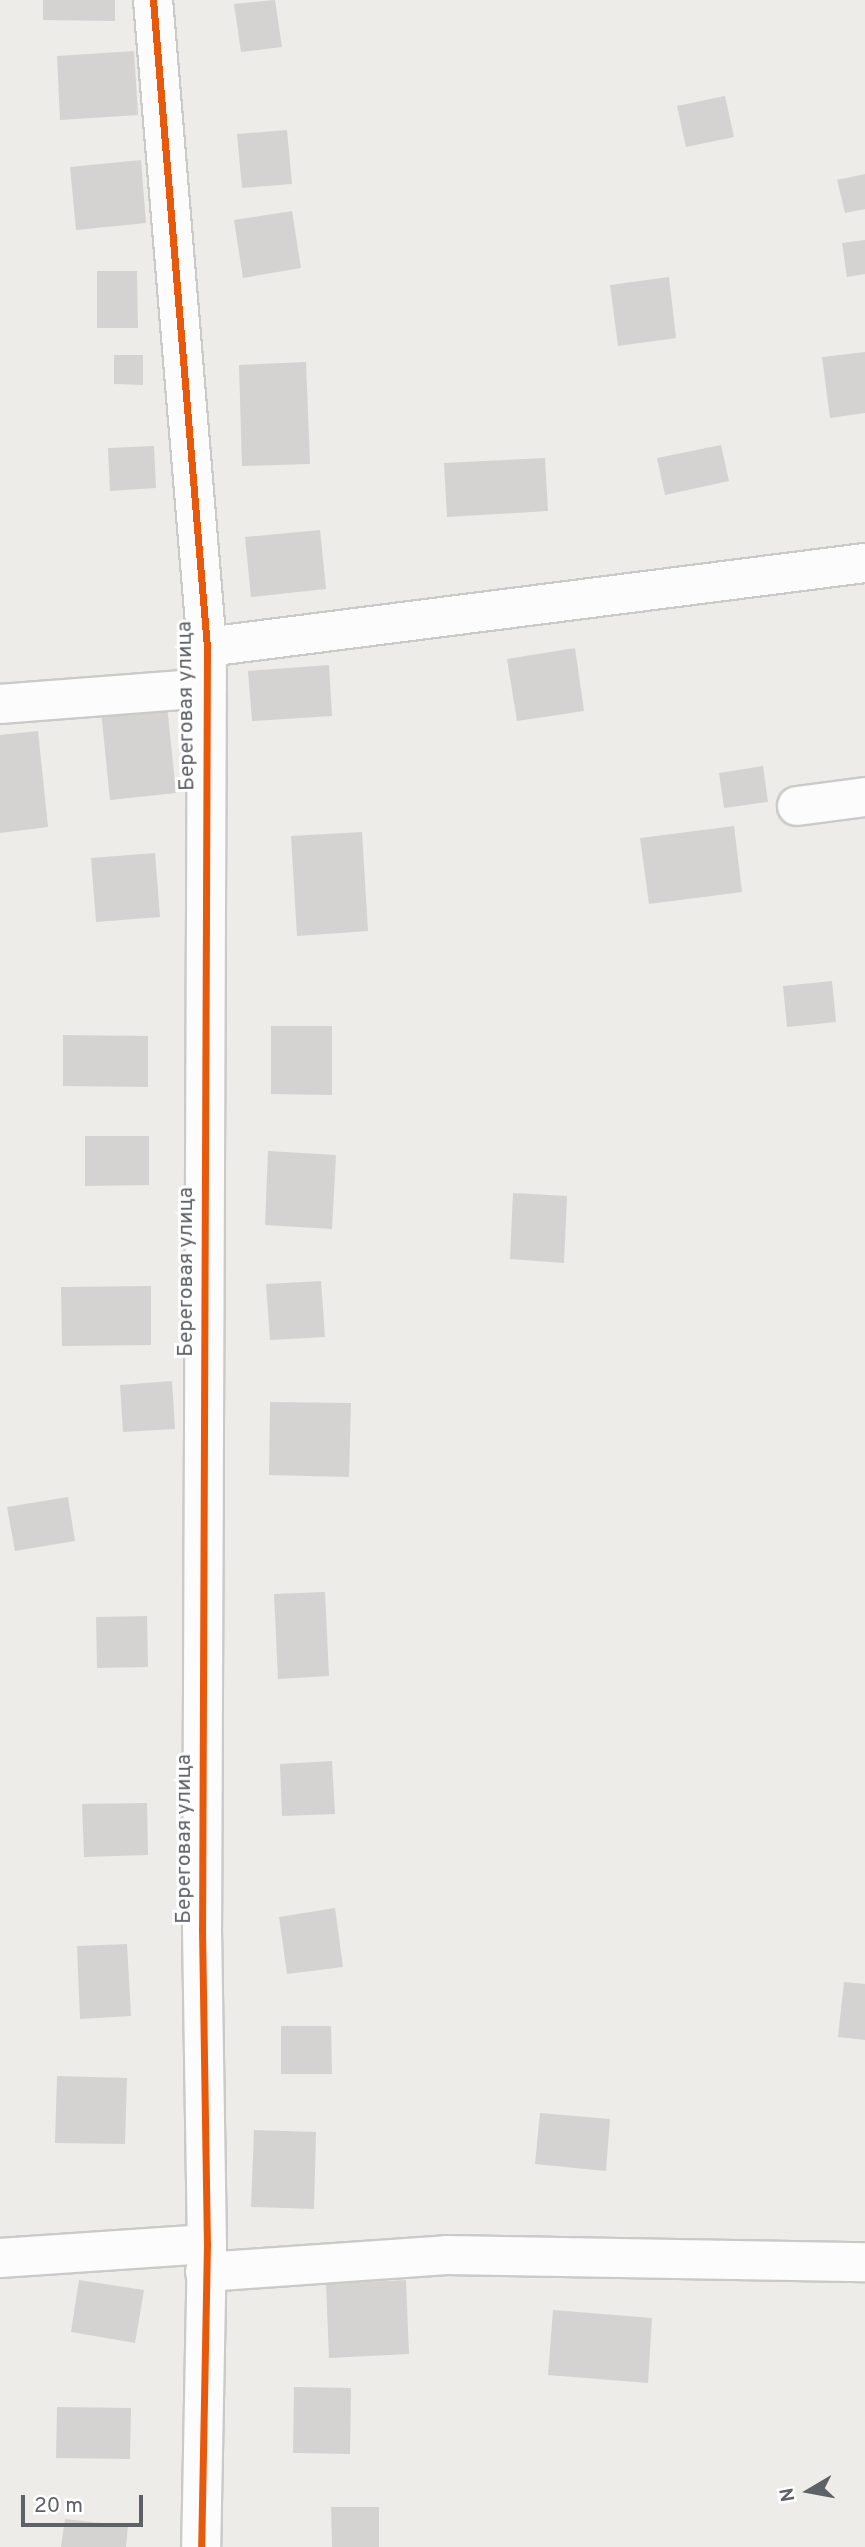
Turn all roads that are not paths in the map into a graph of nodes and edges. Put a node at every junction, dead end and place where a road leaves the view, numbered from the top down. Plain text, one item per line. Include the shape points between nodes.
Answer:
1 (153, 0) edge
2 (865, 563) edge
3 (206, 647) junction
4 (206, 688) junction
5 (0, 704) edge
6 (865, 797) edge
7 (797, 806) dead end
8 (0, 2258) edge
9 (206, 2258) junction
10 (865, 2262) edge
11 (201, 2547) edge

1 - 3 street, Береговая улица
2 - 3 street
3 - 4 street, Береговая улица
4 - 5 street
4 - 9 street, Береговая улица via 202,1929
6 - 7 street
8 - 9 street
9 - 10 street
9 - 11 street, Береговая улица

